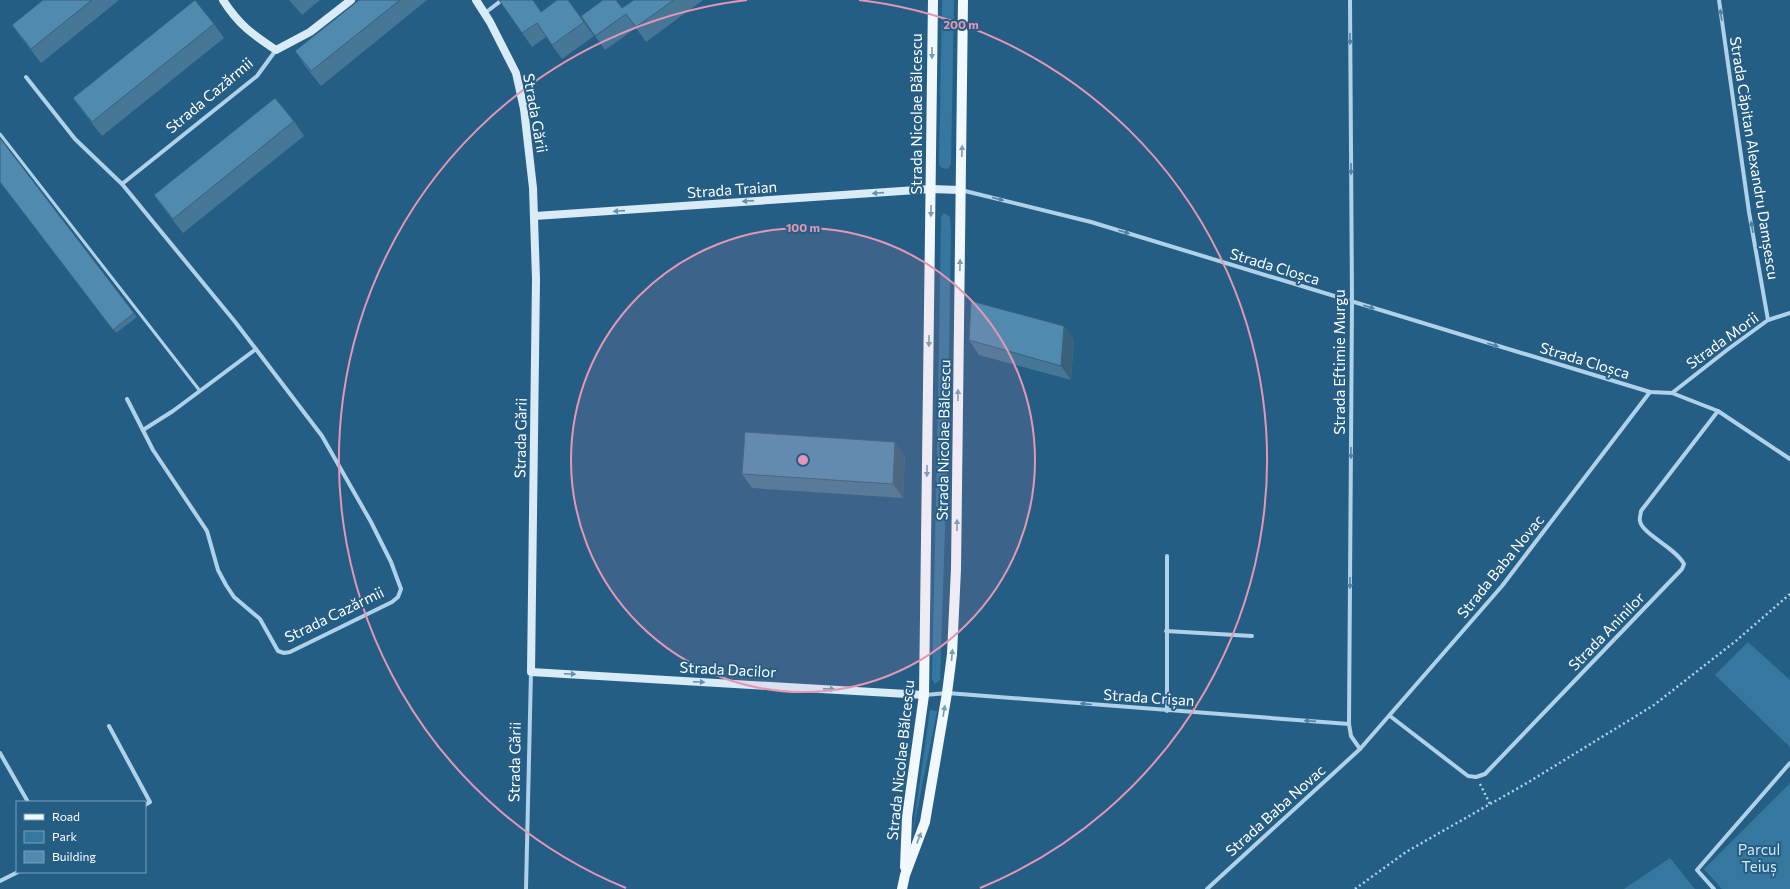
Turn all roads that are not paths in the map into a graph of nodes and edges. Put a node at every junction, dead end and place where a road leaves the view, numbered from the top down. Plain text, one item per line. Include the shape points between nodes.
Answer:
1 (223, 0) edge
2 (351, 0) edge
3 (476, 0) edge
4 (502, 0) edge
5 (933, 0) edge
6 (964, 0) edge
7 (1350, 0) edge
8 (1719, 0) edge
9 (484, 13) junction
10 (276, 50) junction
11 (26, 77) dead end
12 (0, 134) edge
13 (122, 184) junction
14 (931, 189) junction
15 (960, 190) junction
16 (535, 216) junction
17 (1352, 302) junction
18 (1790, 313) edge
19 (1768, 320) junction
20 (256, 349) junction
21 (200, 391) junction
22 (1650, 392) junction
23 (1672, 393) junction
24 (127, 399) dead end
25 (1718, 411) junction
26 (143, 430) junction
27 (1790, 459) edge
28 (1167, 556) dead end
29 (1166, 631) junction
30 (1252, 636) dead end
31 (531, 672) junction
32 (947, 693) junction
33 (924, 695) junction
34 (1167, 711) junction
35 (1390, 716) junction
36 (1349, 724) junction
37 (109, 726) dead end
38 (1360, 749) junction
39 (0, 753) edge
40 (1790, 763) edge
41 (27, 801) edge
42 (146, 804) edge
43 (16, 873) edge
44 (905, 875) junction
45 (0, 881) edge
46 (526, 889) edge
47 (902, 889) edge
48 (1207, 889) edge
49 (1714, 889) edge

1 - 10 street via 240,24
2 - 10 street, Strada Cazărmii via 310,32
3 - 9 street, Strada Gării
4 - 9 street
5 -> 14 main road, Strada Nicolae Bălcescu
15 -> 6 main road, Strada Nicolae Bălcescu
7 -> 17 street, Strada Eftimie Murgu
19 -> 8 street, Strada Căpitan Alexandru Damșescu via 1749,212
9 - 16 street, Strada Gării via 516,73 524,108
10 - 13 street, Strada Cazărmii via 257,76
11 - 13 street, Strada Cazărmii via 75,139
12 - 21 lane
13 - 20 street, Strada Cazărmii
14 - 15 street, Strada Traian
14 -> 16 street, Strada Traian
14 -> 33 main road, Strada Nicolae Bălcescu
15 -> 17 street, Strada Cloșca via 1091,222
32 -> 15 main road, Strada Nicolae Bălcescu via 952,654 956,569
16 - 31 street, Strada Gării
17 -> 22 street, Strada Cloșca
17 -> 36 street, Strada Eftimie Murgu
18 - 19 street, Strada Morii
19 - 23 street, Strada Morii
20 - 21 street
20 - 26 street, Strada Cazărmii via 322,436 364,508 398,578 401,589 392,602 290,652 278,651 260,619 234,597 226,585 218,570 207,531 153,450
21 - 26 street
22 - 23 street
22 - 35 street, Strada Baba Novac via 1502,586
23 - 25 street
24 - 26 street, Strada Cazărmii
25 - 27 street
25 - 35 street, Strada Aninilor via 1641,511 1640,520 1644,528 1680,557 1684,564 1682,569 1485,774 1468,776
28 - 29 street
29 - 30 street
29 - 34 street
31 -> 33 street, Strada Dacilor
31 - 46 street, Strada Gării
32 - 33 street, Strada Crișan
34 -> 32 street, Strada Crișan
44 -> 32 main road, Strada Nicolae Bălcescu via 925,822
33 - 44 main road, Strada Nicolae Bălcescu via 907,817
36 -> 34 street, Strada Crișan
35 - 38 street, Strada Baba Novac
36 - 38 street via 1351,736
37 - 42 street via 150,802
38 - 48 street, Strada Baba Novac
39 - 41 street
40 - 49 street via 1697,870
43 - 45 street
44 - 47 main road, Strada Nicolae Bălcescu

